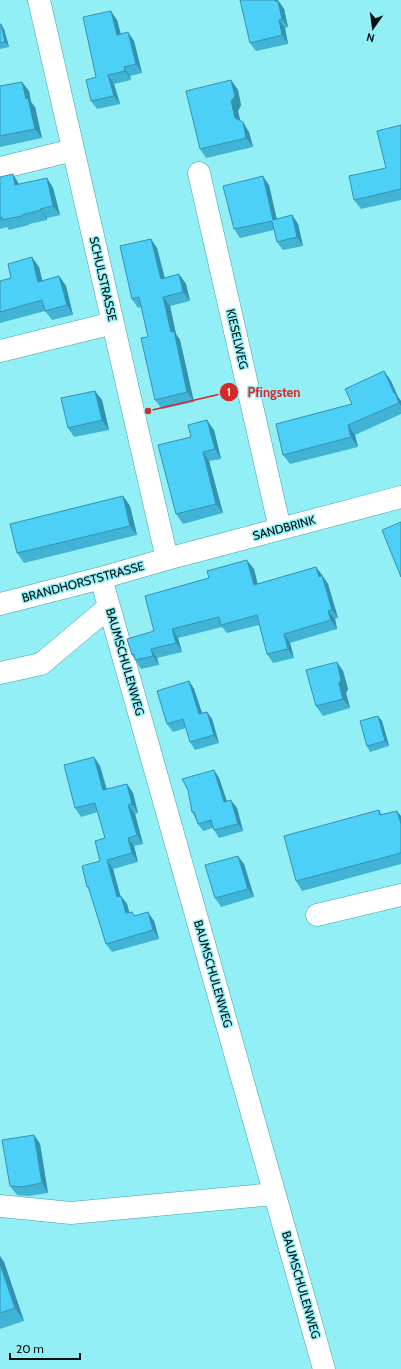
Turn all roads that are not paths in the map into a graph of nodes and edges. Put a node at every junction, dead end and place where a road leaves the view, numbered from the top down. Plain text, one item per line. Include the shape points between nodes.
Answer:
1 (39, 0) edge
2 (73, 150) junction
3 (0, 168) edge
4 (199, 173) dead end
5 (113, 323) junction
6 (0, 351) edge
7 (401, 497) edge
8 (280, 529) junction
9 (167, 559) junction
10 (101, 578) junction
11 (0, 604) edge
12 (109, 607) junction
13 (0, 673) edge
14 (401, 895) edge
15 (317, 914) dead end
16 (274, 1194) junction
17 (0, 1206) edge
18 (324, 1369) edge

1 - 2 street, SCHULSTRASSE
2 - 3 street
2 - 5 street, SCHULSTRASSE
4 - 8 street, KIESELWEG
5 - 6 street
5 - 9 street, SCHULSTRASSE
7 - 8 street, SANDBRINK
8 - 9 street, SANDBRINK
9 - 10 street, BRANDHORSTSTRASSE
10 - 11 street, BRANDHORSTSTRASSE
10 - 12 street, BAUMSCHULENWEG
12 - 13 street via 41,664
12 - 16 street, BAUMSCHULENWEG
14 - 15 street
16 - 17 street via 71,1213
16 - 18 street, BAUMSCHULENWEG

